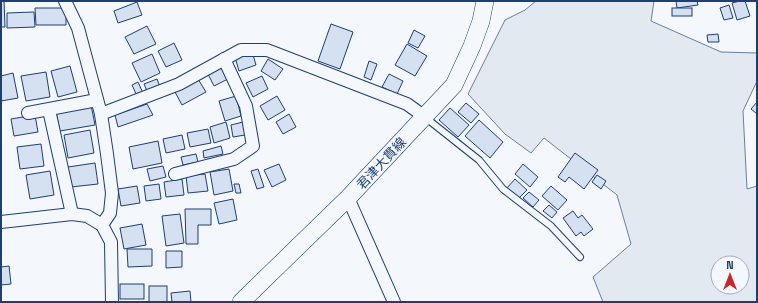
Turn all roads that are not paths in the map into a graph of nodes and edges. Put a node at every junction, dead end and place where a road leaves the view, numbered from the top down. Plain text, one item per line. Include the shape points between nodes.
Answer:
1 (65, 1) edge
2 (485, 1) edge
3 (224, 59) junction
4 (96, 100) junction
5 (49, 110) junction
6 (28, 113) dead end
7 (101, 114) junction
8 (424, 117) junction
9 (175, 174) dead end
10 (348, 198) junction
11 (72, 214) junction
12 (1, 222) edge
13 (102, 225) junction
14 (580, 257) dead end
15 (112, 302) edge
16 (241, 302) edge
17 (394, 302) edge

1 - 4 street via 78,28
2 - 8 main road, 君津大貫線 via 472,46 454,86
3 - 7 street via 178,84
3 - 8 street via 241,50 267,50 407,104
3 - 9 street via 246,106 253,146 234,159
4 - 5 street
4 - 7 street
5 - 6 street
5 - 11 street
7 - 13 street via 112,192 110,213
8 - 10 main road, 君津大貫線
8 - 14 lane via 479,160 502,189 551,226
10 - 16 main road, 君津大貫線
10 - 17 street
11 - 12 street
11 - 13 street via 87,216
13 - 15 street via 112,242

